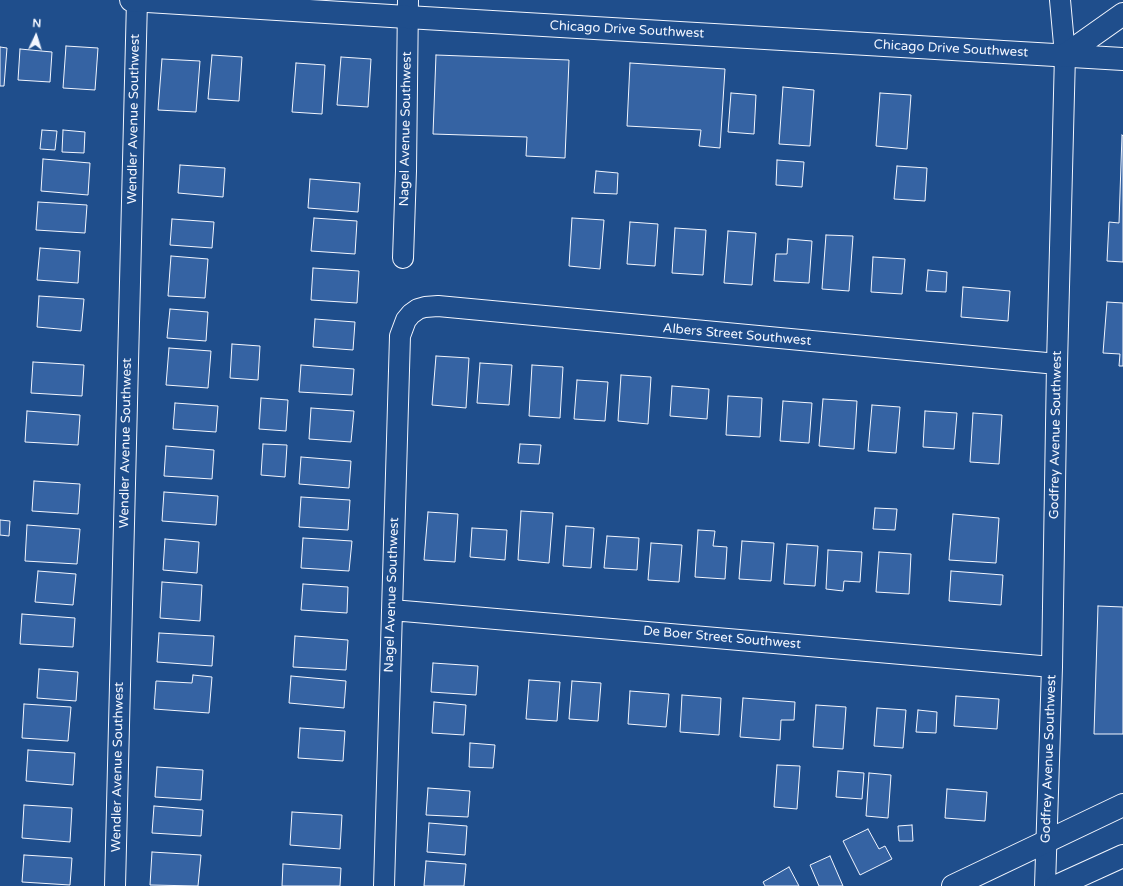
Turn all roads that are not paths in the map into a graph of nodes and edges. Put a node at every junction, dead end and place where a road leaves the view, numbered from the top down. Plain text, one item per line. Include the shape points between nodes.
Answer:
1 (131, 0) edge
2 (137, 0) edge
3 (1060, 0) edge
4 (407, 9) edge
5 (1123, 14) edge
6 (1066, 55) junction
7 (1123, 59) edge
8 (403, 258) dead end
9 (418, 309) joint
10 (1057, 364) junction
11 (392, 610) junction
12 (1052, 667) junction
13 (1123, 805) edge
14 (1046, 842) junction
15 (1123, 856) edge
16 (115, 886) edge
17 (384, 886) edge
18 (953, 886) edge
19 (1045, 886) edge
20 (1057, 886) edge

1 - 2 main road, Chicago Drive Southwest
2 - 4 main road, Chicago Drive Southwest
2 - 16 street, Wendler Avenue Southwest
3 - 6 street, Godfrey Avenue Southwest
4 - 6 main road, Chicago Drive Southwest
4 - 8 street, Nagel Avenue Southwest
5 - 6 main road
6 - 7 main road, Chicago Drive Southwest
6 - 10 street, Godfrey Avenue Southwest
9 - 10 street, Albers Street Southwest via 438,306
9 - 11 street, Nagel Avenue Southwest via 406,320 400,336
10 - 12 street, Godfrey Avenue Southwest
11 - 12 street, De Boer Street Southwest
11 - 17 street, Nagel Avenue Southwest
12 - 14 street, Godfrey Avenue Southwest
13 - 14 main road
14 - 18 main road
14 - 19 street, Godfrey Avenue Southwest
15 - 20 main road

